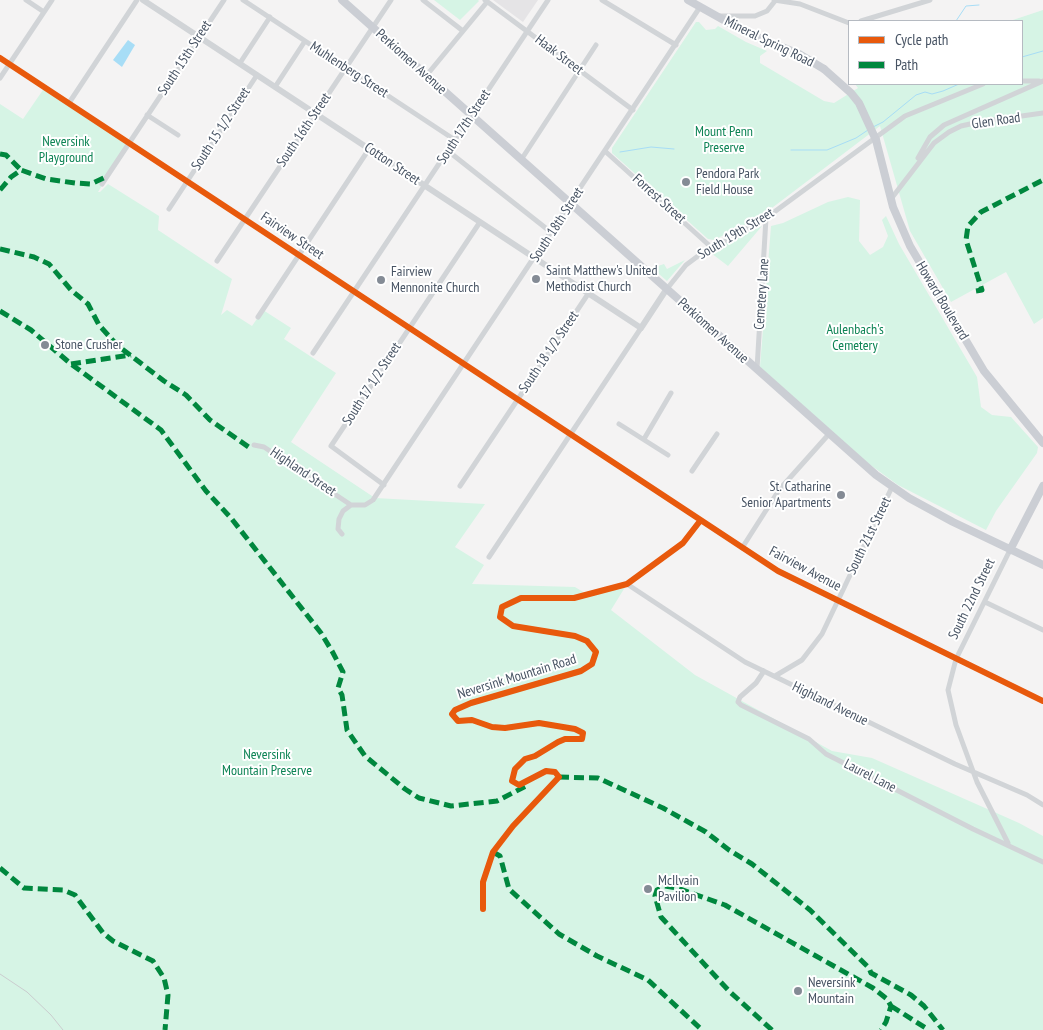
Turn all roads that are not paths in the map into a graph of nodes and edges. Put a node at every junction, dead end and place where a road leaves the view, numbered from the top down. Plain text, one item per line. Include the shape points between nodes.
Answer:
1 (26, 0) edge
2 (52, 0) edge
3 (137, 0) edge
4 (143, 0) edge
5 (224, 0) edge
6 (243, 0) edge
7 (342, 0) edge
8 (391, 0) edge
9 (422, 0) edge
10 (548, 0) edge
11 (602, 0) edge
12 (688, 0) edge
13 (774, 0) edge
14 (930, 0) edge
15 (486, 1) edge
16 (913, 3) edge
17 (700, 7) junction
18 (44, 12) junction
19 (716, 16) junction
20 (270, 17) junction
21 (864, 20) edge
22 (848, 23) edge
23 (372, 27) junction
24 (463, 31) junction
25 (527, 32) junction
26 (199, 37) junction
27 (306, 41) junction
28 (596, 45) dead end
29 (676, 45) junction
30 (0, 58) edge
31 (9, 64) junction
32 (240, 64) junction
33 (346, 67) junction
34 (580, 71) junction
35 (257, 75) junction
36 (426, 76) junction
37 (0, 78) edge
38 (1023, 81) edge
39 (1043, 81) edge
40 (981, 85) edge
41 (275, 87) junction
42 (70, 104) junction
43 (633, 110) junction
44 (315, 113) junction
45 (1043, 113) edge
46 (147, 116) junction
47 (471, 116) junction
48 (178, 135) dead end
49 (455, 140) junction
50 (876, 140) joint
51 (129, 143) junction
52 (370, 149) junction
53 (448, 151) junction
54 (606, 152) junction
55 (521, 160) junction
56 (916, 163) junction
57 (187, 181) junction
58 (102, 184) dead end
59 (425, 186) junction
60 (891, 199) junction
61 (570, 204) junction
62 (169, 209) dead end
63 (766, 218) junction
64 (245, 219) junction
65 (480, 222) junction
66 (552, 233) junction
67 (711, 247) junction
68 (299, 255) junction
69 (535, 259) junction
70 (217, 260) dead end
71 (666, 290) junction
72 (354, 292) junction
73 (588, 294) junction
74 (258, 317) dead end
75 (409, 328) junction
76 (641, 328) junction
77 (313, 353) dead end
78 (464, 364) junction
79 (757, 370) junction
80 (671, 393) dead end
81 (517, 400) junction
82 (619, 424) dead end
83 (570, 434) junction
84 (717, 434) dead end
85 (829, 434) junction
86 (644, 439) junction
87 (1043, 444) edge
88 (254, 445) dead end
89 (668, 455) dead end
90 (692, 471) dead end
91 (384, 485) junction
92 (460, 486) dead end
93 (1043, 486) edge
94 (892, 487) junction
95 (1040, 499) edge
96 (353, 506) junction
97 (700, 521) junction
98 (342, 534) dead end
99 (742, 548) junction
100 (1010, 550) junction
101 (489, 557) dead end
102 (1043, 565) edge
103 (627, 584) junction
104 (838, 601) junction
105 (985, 602) junction
106 (1043, 630) edge
107 (956, 659) junction
108 (764, 671) junction
109 (774, 676) junction
110 (1043, 701) edge
111 (976, 774) junction
112 (1043, 805) edge
113 (1008, 844) junction
114 (1043, 862) edge
115 (483, 909) dead end

1 - 18 street
2 - 18 street
3 - 42 street
4 - 26 street, Cotton Street
5 - 26 street, South 15th Street
6 - 20 street, Muhlenberg Street
7 - 23 main road, Perkiomen Avenue
8 - 23 street, South 16th Street
9 - 24 street
10 - 25 street, South 17th Street
11 - 29 street
12 - 17 main road, Mineral Spring Road
13 - 19 street via 767,12 755,16
13 - 22 street via 800,4
14 - 16 street
15 - 24 street
15 - 25 street, Haak Street
16 - 21 street
17 - 19 main road, Mineral Spring Road
17 - 29 street, South 18th Street
18 - 31 street
19 - 50 main road, Mineral Spring Road, bridge via 824,69 859,103
20 - 27 street, Muhlenberg Street
20 - 32 street
23 - 33 street, South 16th Street
23 - 36 main road, Perkiomen Avenue
24 - 36 street
25 - 34 street, Haak Street
25 - 47 street, South 17th Street
26 - 32 street, Cotton Street
26 - 46 street, South 15th Street
27 - 33 street, Muhlenberg Street
27 - 41 street
28 - 34 street
29 - 43 street, South 18th Street
30 - 31 street, Fairview Street
31 - 37 street
31 - 42 street, Fairview Street
32 - 35 street, Cotton Street
33 - 44 street, South 16th Street
33 - 49 street, Muhlenberg Street
34 - 43 street, Haak Street
34 - 55 street
35 - 41 street, Cotton Street
35 - 57 street, South 15 1/2 Street
36 - 47 main road, Perkiomen Avenue
38 - 39 street
39 - 56 street via 944,125 930,137
40 - 63 street, South 19th Street via 905,116
41 - 44 street, Cotton Street
42 - 51 street, Fairview Street
43 - 54 street, South 18th Street
44 - 52 street, Cotton Street
44 - 64 street, South 16th Street
45 - 56 street, Glen Road via 961,126 934,143
46 - 48 street
46 - 51 street, South 15th Street
47 - 49 street, South 17th Street
47 - 55 main road, Perkiomen Avenue
49 - 53 street, South 17th Street
50 - 60 main road, Howard Boulevard
51 - 57 street, Fairview Street
51 - 58 street, South 15th Street
52 - 59 street, Cotton Street
52 - 68 street
53 - 59 street, South 17th Street
53 - 66 street
54 - 61 street, South 18th Street
54 - 67 street, Forrest Street
55 - 61 main road, Perkiomen Avenue
56 - 60 street, Glen Road
57 - 62 street, South 15 1/2 Street
57 - 64 street, Fairview Street
59 - 65 street, Cotton Street
59 - 72 street, South 17th Street
60 - 87 main road, Howard Boulevard via 903,234 975,356
61 - 66 street, South 18th Street
61 - 71 main road, Perkiomen Avenue
63 - 67 street, South 19th Street
63 - 79 street, Cemetery Lane
64 - 68 street, Fairview Street
64 - 70 street, South 16th Street
65 - 69 street, Cotton Street
65 - 75 street, South 17 1/2 Street
66 - 69 street, South 18th Street
67 - 71 street, South 19th Street via 686,265
68 - 72 street, Fairview Street
68 - 74 street
69 - 73 street, Cotton Street
69 - 78 street, South 18th Street
71 - 76 street, South 19th Street
71 - 79 main road, Perkiomen Avenue
72 - 75 street, Fairview Street
72 - 77 street, South 17th Street
73 - 76 street, Cotton Street
73 - 81 street, South 18 1/2 Street
75 - 78 street, Fairview Street
75 - 91 street, South 17 1/2 Street via 331,446
76 - 83 street, South 19th Street
78 - 81 street, Fairview Street
78 - 91 street, South 18th Street
79 - 85 main road, Perkiomen Avenue
80 - 86 street
81 - 83 street, Fairview Street
81 - 92 street, South 18 1/2 Street
82 - 86 street
83 - 97 street, Fairview Avenue
83 - 101 street, South 19th Street
84 - 90 street
85 - 94 main road, Perkiomen Avenue
85 - 99 street via 779,490
86 - 89 street
88 - 96 street, Highland Street via 264,447
91 - 96 street, South 18th Street via 373,500
93 - 95 main road
94 - 100 main road, Perkiomen Avenue
94 - 104 street, South 21st Street
95 - 100 main road
96 - 98 street, Highland Street via 342,511 338,529
97 - 99 street, Fairview Avenue
97 - 103 street via 683,543
99 - 104 street, Fairview Avenue via 778,571
100 - 102 main road, Perkiomen Avenue
100 - 105 street, South 22nd Street
103 - 108 street, Highland Avenue via 744,662
103 - 115 street, Neversink Mountain Road via 574,598 521,598 502,607 500,617 513,626 575,636 587,641 596,652 592,664 581,671 471,703 452,714 458,721 472,720 492,727 539,723 583,733 582,739 558,742 525,759 515,769 512,781 519,785 546,771 555,772 559,777 497,845 483,882
104 - 107 street, Fairview Avenue
104 - 109 street, South 21st Street via 810,653
105 - 106 street
105 - 107 street, South 22nd Street
107 - 110 street, Fairview Avenue
107 - 111 street, South 22nd Street via 949,698
108 - 109 street, Highland Avenue
108 - 113 street, Laurel Lane via 740,697 738,702 741,705 809,739 826,754 973,830
109 - 111 street, Highland Avenue
111 - 112 street, Highland Avenue
111 - 113 street, South 22nd Street
113 - 114 street, Laurel Lane

